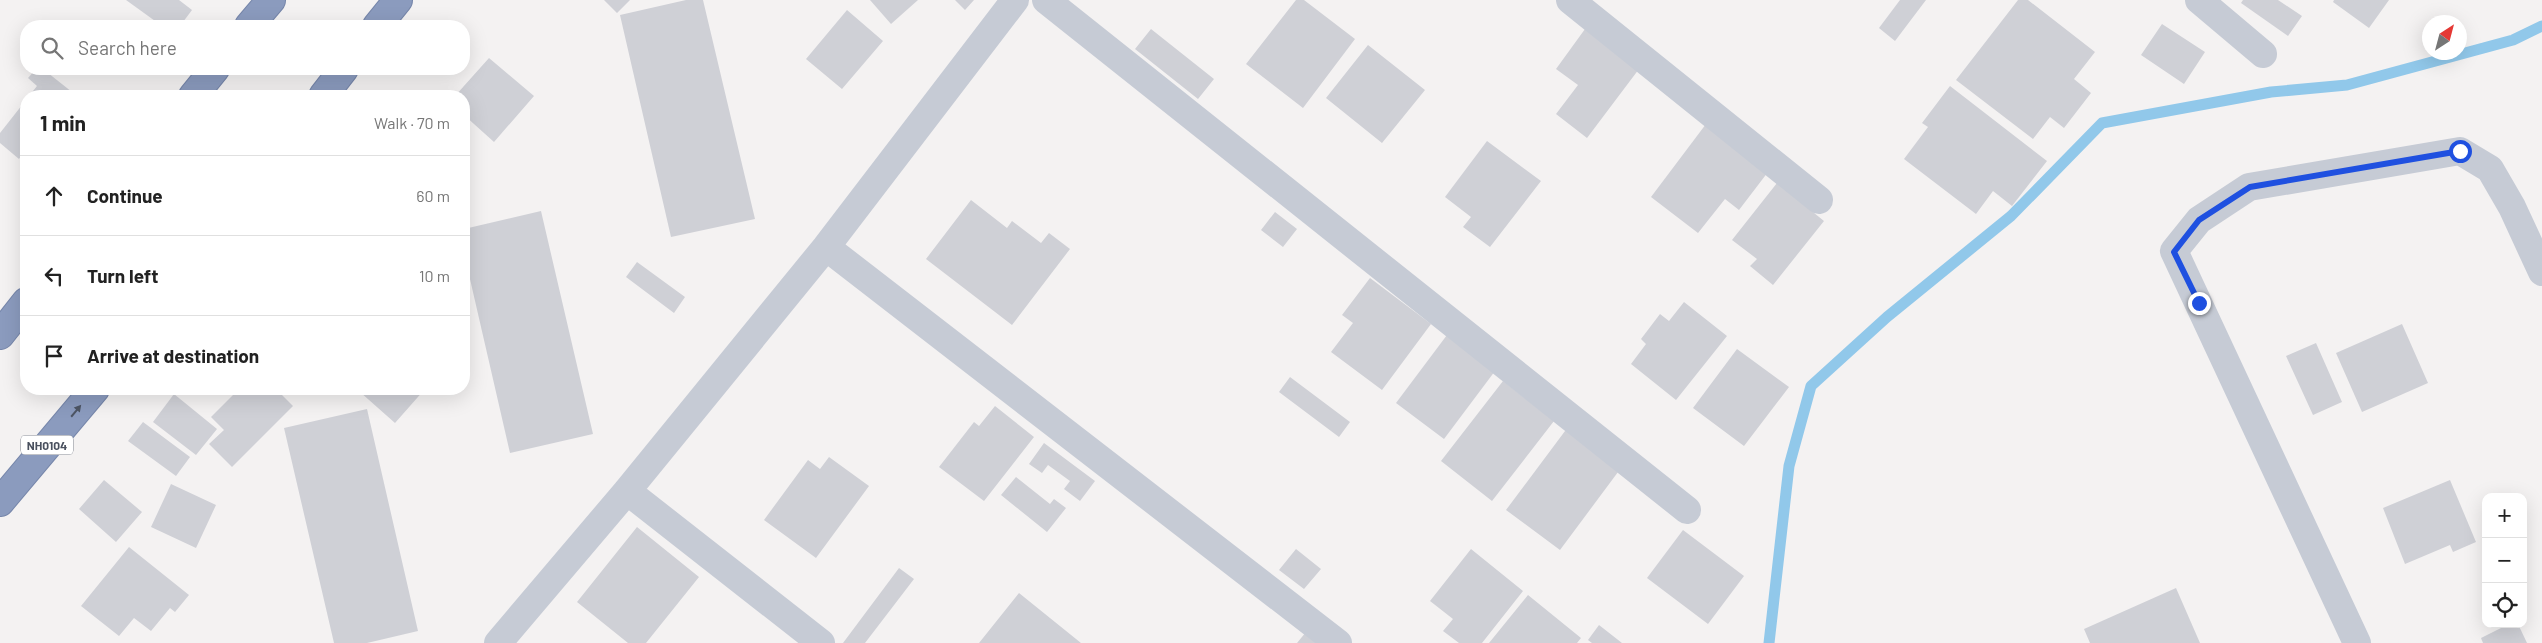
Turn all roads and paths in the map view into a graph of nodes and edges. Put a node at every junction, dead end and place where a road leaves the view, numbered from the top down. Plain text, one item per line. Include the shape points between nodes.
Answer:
1 (270, 0) edge
2 (398, 0) edge
3 (1014, 0) edge
4 (1046, 0) edge
5 (1570, 0) edge
6 (2199, 0) edge
7 (254, 20) edge
8 (382, 20) edge
9 (2262, 54) dead end
10 (210, 75) edge
11 (339, 75) edge
12 (198, 90) edge
13 (328, 90) edge
14 (1819, 200) dead end
15 (826, 247) junction
16 (2542, 272) edge
17 (20, 310) edge
18 (0, 335) edge
19 (90, 395) edge
20 (627, 491) junction
21 (0, 502) edge
22 (1687, 510) dead end
23 (498, 643) edge
24 (821, 643) edge
25 (1338, 643) edge
26 (2357, 643) edge

1 - 7 highway
2 - 8 highway
3 - 15 street
4 - 22 street
5 - 14 street
6 - 9 street
10 - 12 highway
11 - 13 highway
15 - 20 street
15 - 25 street
16 - 26 street via 2512,207 2490,169 2460,151 2250,187 2199,220 2174,252
17 - 18 highway
21 -> 19 highway, NH0104
20 - 23 street
20 - 24 street

